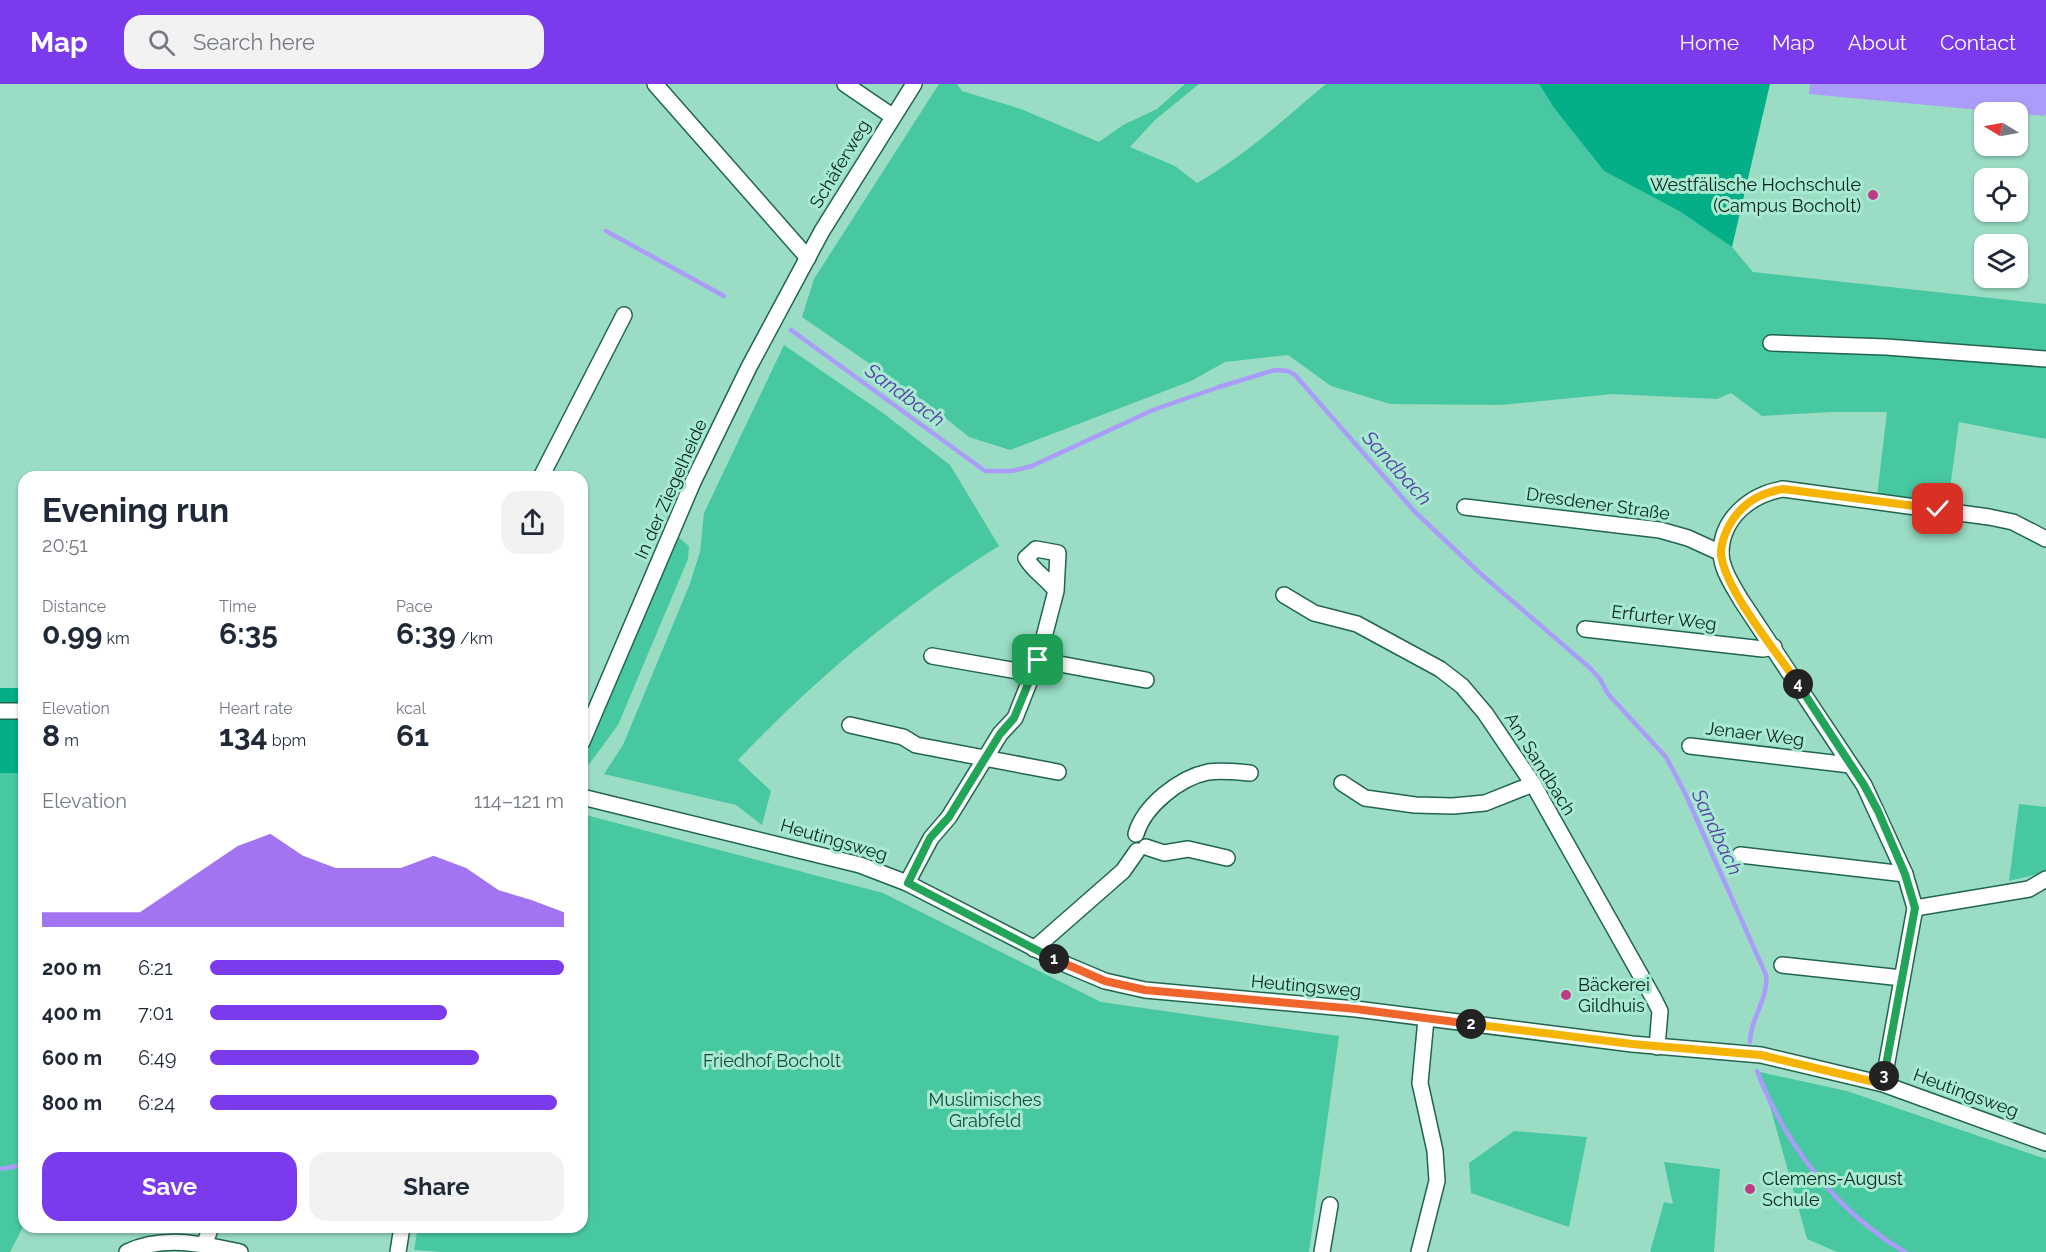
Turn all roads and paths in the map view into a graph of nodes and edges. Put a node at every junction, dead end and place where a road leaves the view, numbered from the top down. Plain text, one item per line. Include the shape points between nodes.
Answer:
1 (655, 84) edge
2 (845, 84) edge
3 (914, 84) edge
4 (892, 117) junction
5 (822, 231) joint
6 (808, 258) junction
7 (624, 315) dead end
8 (1771, 343) dead end
9 (2046, 359) edge
10 (544, 471) edge
11 (1465, 507) dead end
12 (2046, 539) edge
13 (1721, 553) junction
14 (1056, 591) dead end
15 (1284, 595) dead end
16 (1585, 629) dead end
17 (1774, 647) junction
18 (932, 656) dead end
19 (1036, 667) junction
20 (1146, 680) dead end
21 (0, 711) edge
22 (18, 711) edge
23 (850, 725) dead end
24 (588, 728) edge
25 (1690, 746) dead end
26 (985, 760) junction
27 (1850, 765) junction
28 (1058, 772) dead end
29 (1250, 773) dead end
30 (1342, 783) dead end
31 (1533, 784) junction
32 (588, 798) edge
33 (1142, 849) junction
34 (1740, 855) dead end
35 (1227, 858) dead end
36 (1905, 874) junction
37 (2046, 879) edge
38 (908, 883) junction
39 (1915, 908) junction
40 (1034, 949) junction
41 (1782, 965) dead end
42 (1902, 978) junction
43 (1426, 1019) junction
44 (1657, 1047) junction
45 (1883, 1084) junction
46 (2046, 1143) edge
47 (1330, 1205) dead end
48 (209, 1233) edge
49 (401, 1233) edge
50 (204, 1245) junction
51 (127, 1252) edge
52 (240, 1252) edge
53 (398, 1252) edge
54 (1323, 1252) edge
55 (1419, 1252) edge

1 - 6 street
2 - 4 street, Schäferweg
3 - 4 street, Schäferweg
4 - 5 street, Schäferweg
5 - 6 street, In der Ziegelheide
6 - 24 street, In der Ziegelheide via 693,482
7 - 10 street
8 - 9 street
11 - 13 street, Dresdener Straße via 1660,530
12 - 13 street via 2013,522 1989,517 1783,489 1768,491 1738,511
13 - 17 street via 1727,575 1741,600
14 - 19 street
15 - 31 street, Am Sandbach via 1314,613 1357,624 1440,669 1462,686 1485,713
16 - 17 street, Erfurter Weg via 1763,650
17 - 27 street
18 - 19 street
19 - 20 street
19 - 26 street via 1014,718
21 - 22 street
23 - 26 street
25 - 27 street, Jenaer Weg
26 - 28 street
26 - 38 street via 949,817 930,838
27 - 36 street via 1878,811
29 - 33 street via 1207,772 1187,780 1140,820 1136,834 1145,836
30 - 31 street via 1365,798 1453,806 1485,803
31 - 44 street, Am Sandbach via 1660,1011
32 - 38 street, Heutingsweg via 860,865
33 - 35 street via 1164,853 1188,849
33 - 40 street via 1124,871
34 - 36 street
36 - 39 street
37 - 39 street via 2029,889
38 - 40 street, Heutingsweg
39 - 42 street
40 - 43 street, Heutingsweg via 1105,981 1145,990
41 - 42 street
42 - 45 street
43 - 44 street, Heutingsweg
43 - 55 street via 1420,1083 1435,1151 1437,1181
44 - 45 street, Heutingsweg via 1761,1055
45 - 46 street, Heutingsweg
47 - 54 street
48 - 50 street
49 - 53 street
50 - 51 street via 176,1241 148,1244
50 - 52 street

